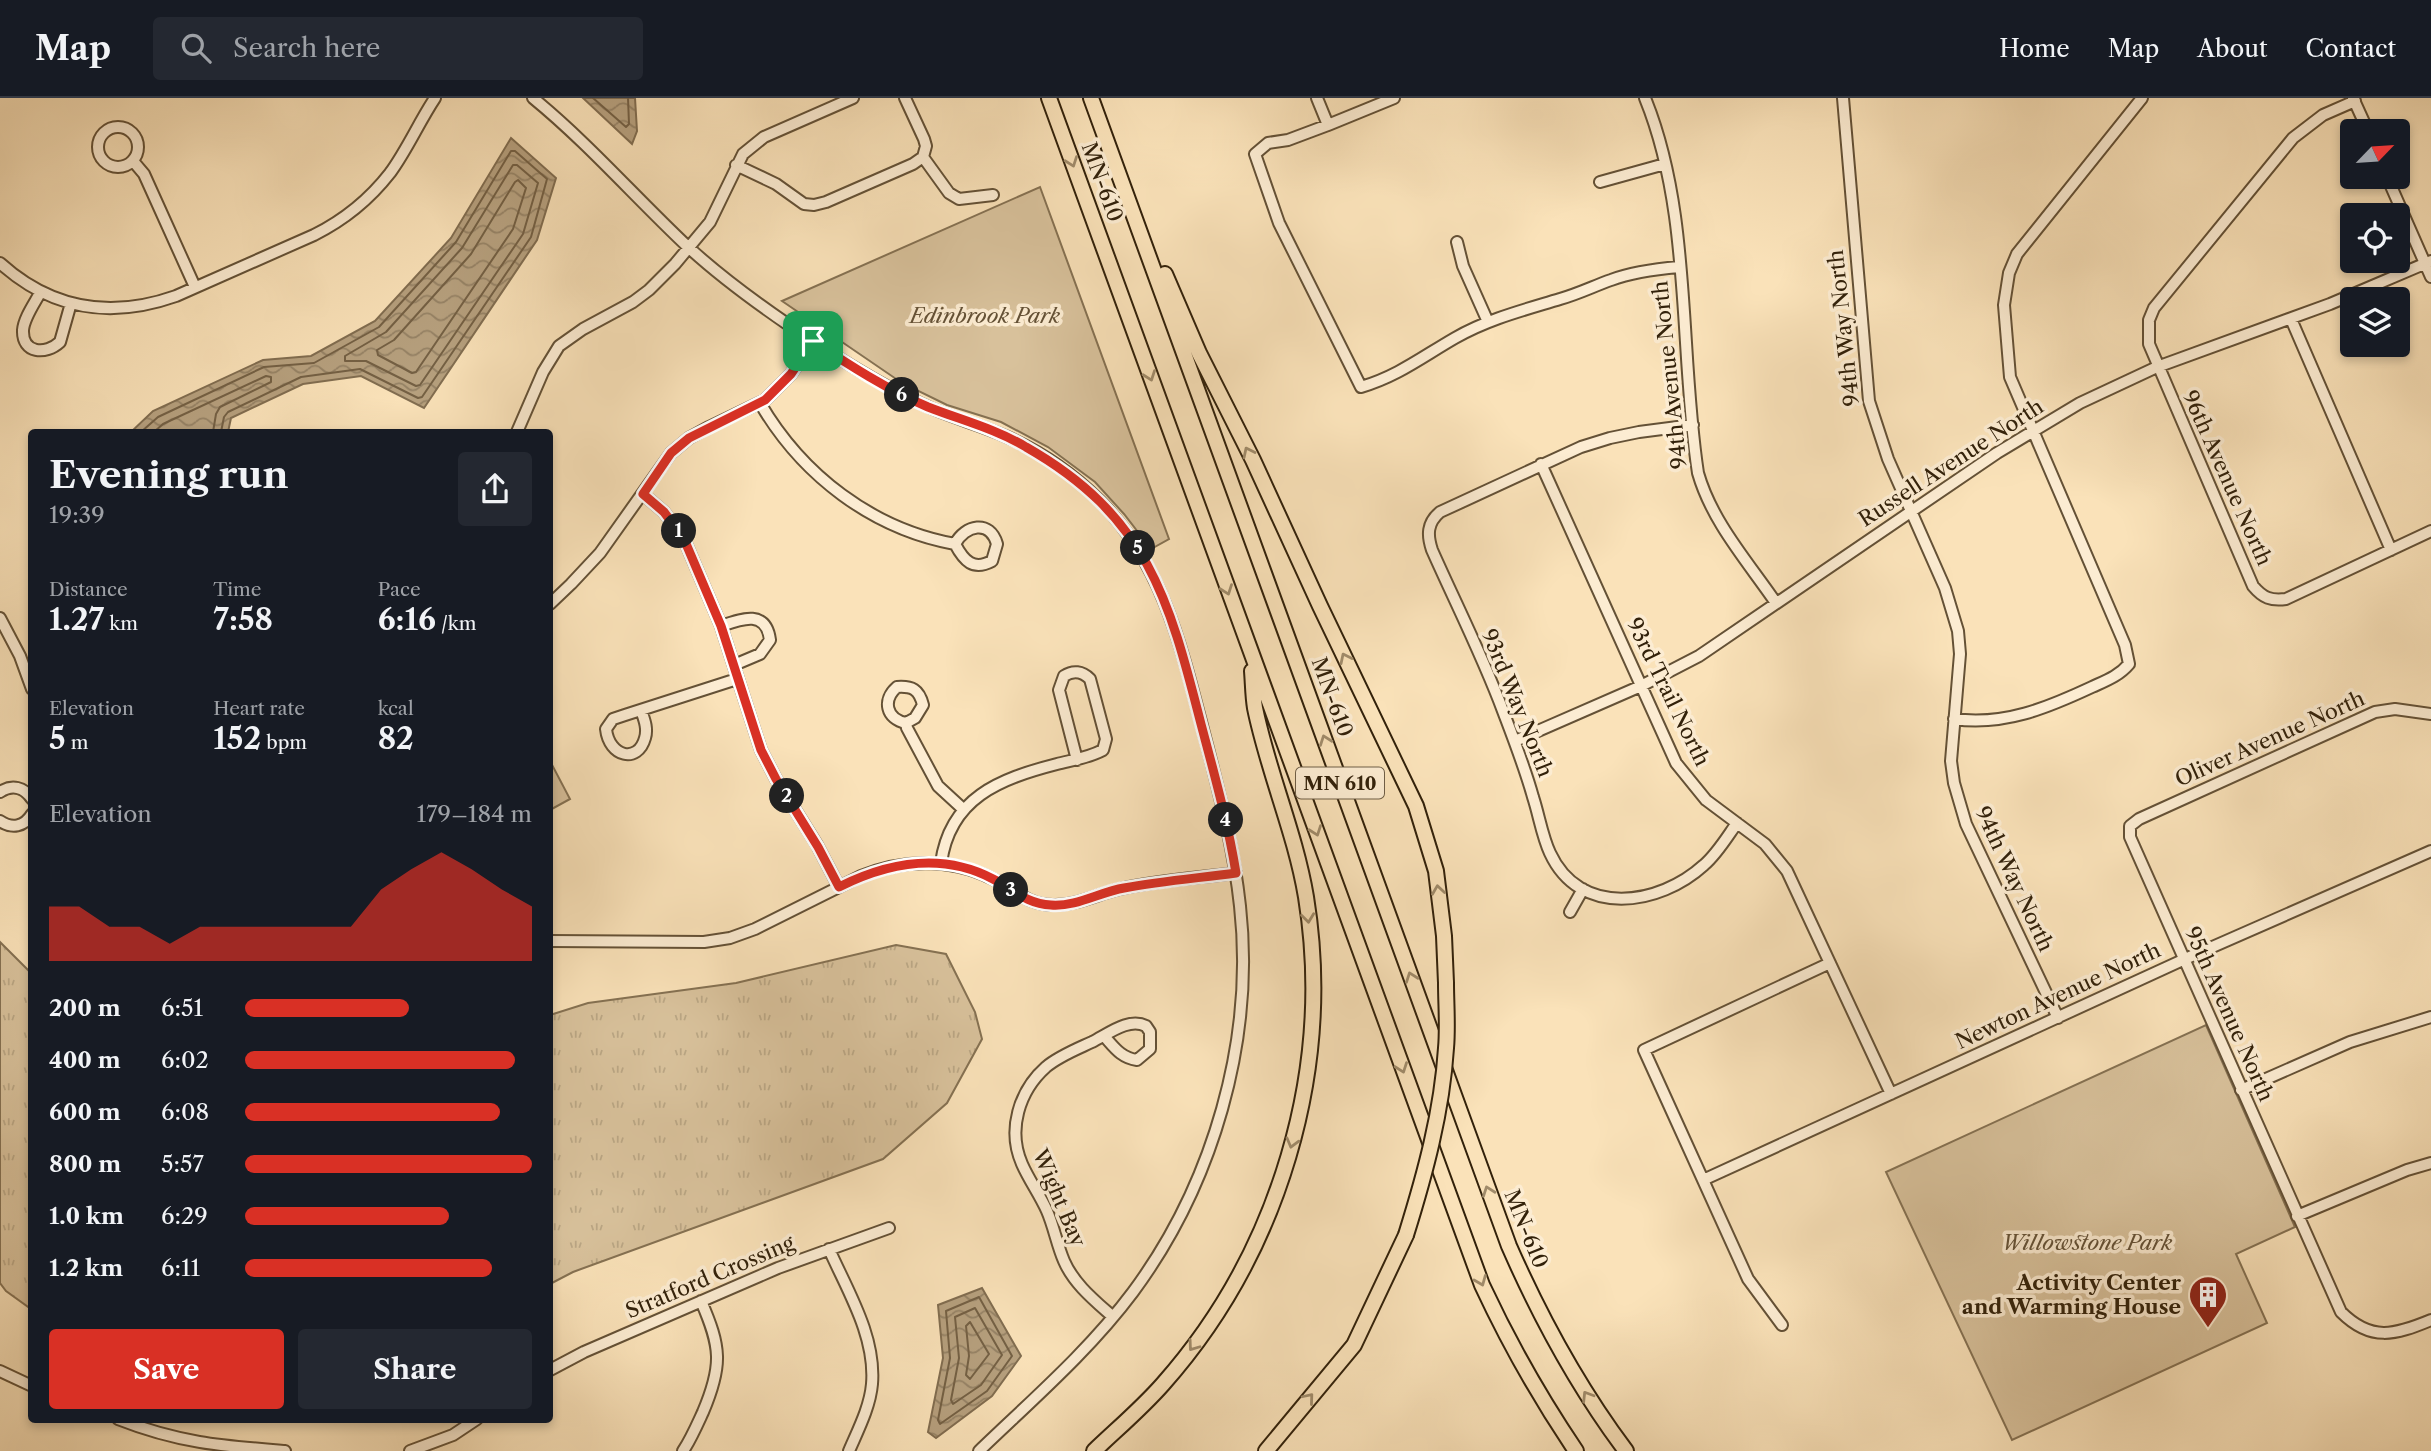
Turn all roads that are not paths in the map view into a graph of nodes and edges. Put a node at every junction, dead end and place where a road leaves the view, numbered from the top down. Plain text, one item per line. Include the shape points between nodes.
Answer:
1 (435, 98) edge
2 (533, 98) edge
3 (853, 98) edge
4 (905, 98) edge
5 (1049, 98) edge
6 (1091, 98) edge
7 (1097, 98) edge
8 (1317, 98) edge
9 (1394, 98) edge
10 (1645, 98) edge
11 (1843, 98) edge
12 (2142, 98) edge
13 (2354, 99) edge
14 (2363, 119) edge
15 (1328, 125) junction
16 (923, 158) junction
17 (133, 161) dead end
18 (1665, 164) junction
19 (736, 165) junction
20 (1600, 182) dead end
21 (2393, 189) edge
22 (993, 195) dead end
23 (1458, 242) dead end
24 (690, 248) junction
25 (2428, 262) edge
26 (0, 263) edge
27 (1679, 267) junction
28 (2431, 277) edge
29 (195, 287) junction
30 (40, 293) junction
31 (71, 303) junction
32 (2291, 319) junction
33 (1488, 322) junction
34 (813, 341) junction
35 (2157, 367) junction
36 (760, 403) junction
37 (1693, 425) junction
38 (518, 429) edge
39 (2032, 430) junction
40 (1541, 464) junction
41 (643, 494) junction
42 (1911, 511) junction
43 (2431, 531) edge
44 (955, 544) dead end
45 (2391, 550) junction
46 (553, 601) edge
47 (1776, 603) junction
48 (0, 618) edge
49 (721, 626) junction
50 (1250, 652) junction
51 (28, 653) edge
52 (20, 656) junction
53 (734, 665) junction
54 (28, 678) edge
55 (737, 679) junction
56 (1641, 686) junction
57 (641, 710) junction
58 (2431, 714) edge
59 (1954, 719) junction
60 (906, 723) dead end
61 (1515, 741) junction
62 (1077, 760) junction
63 (0, 792) edge
64 (28, 793) edge
65 (963, 809) junction
66 (28, 820) edge
67 (0, 821) edge
68 (1737, 823) junction
69 (2130, 826) joint
70 (2431, 851) edge
71 (942, 863) junction
72 (1236, 873) junction
73 (839, 887) junction
74 (1583, 889) junction
75 (1570, 912) dead end
76 (553, 941) edge
77 (2185, 959) junction
78 (1830, 963) junction
79 (2431, 1017) edge
80 (2058, 1018) junction
81 (1104, 1036) dead end
82 (2241, 1090) junction
83 (1891, 1094) junction
84 (2431, 1163) edge
85 (1703, 1180) junction
86 (2297, 1216) junction
87 (889, 1228) dead end
88 (829, 1249) junction
89 (701, 1301) junction
90 (1112, 1317) junction
91 (2431, 1320) edge
92 (1782, 1325) dead end
93 (553, 1368) edge
94 (0, 1371) edge
95 (28, 1384) edge
96 (130, 1423) edge
97 (471, 1423) edge
98 (243, 1450) edge
99 (285, 1451) edge
100 (410, 1451) edge
101 (683, 1451) edge
102 (849, 1451) edge
103 (979, 1451) edge
104 (1094, 1451) edge
105 (1266, 1451) edge
106 (1576, 1451) edge
107 (1626, 1451) edge

1 - 29 street via 391,172 356,208 314,235
2 - 24 street
3 - 19 street via 764,137
4 - 16 street via 924,139
5 -> 50 highway, MN-610 / MN 610
107 -> 6 highway, MN-610 / MN 610 via 1569,1367 1509,1246
105 -> 7 highway, bridge via 1353,1345 1406,1235 1426,1171 1447,1046 1444,936 1436,871 1416,806 1199,353
8 - 15 street
9 - 15 street
10 - 18 street, 94th Avenue North
11 - 42 street, 94th Way North via 1869,401
12 - 39 street via 2028,238 2009,273 2004,305 2007,358
13 - 14 street
13 - 35 street, 96th Avenue North via 2308,124 2293,138 2154,308 2148,332
15 - 33 street via 1268,143 1255,154 1279,223 1360,387 1384,381
16 - 19 street via 814,205 804,204
16 - 22 street via 959,200
17 - 29 street via 144,174
18 - 20 street
18 - 27 street, 94th Avenue North
19 - 24 street via 710,222
21 - 25 street
23 - 33 street via 1462,266
24 - 34 street
24 - 38 street via 633,302 559,346
25 - 28 street
25 - 32 street, Russell Avenue North
26 - 30 street
27 - 33 street via 1611,280
27 - 37 street, 94th Avenue North
29 - 31 street via 153,304 128,308
30 - 31 street
30 - 31 street via 23,326 32,349 38,351 60,342
32 - 35 street, Russell Avenue North
32 - 45 street
34 - 36 street via 785,381
34 - 72 street via 901,394 1023,445 1081,483 1114,515 1148,564 1173,620
35 - 39 street, Russell Avenue North
35 - 45 street, 96th Avenue North via 2253,586 2268,599 2286,599
36 - 41 street via 689,438 671,453
36 - 44 street via 785,441 830,487 884,521
37 - 40 street via 1610,438
37 - 47 street, 94th Avenue North via 1698,473 1709,503
39 - 42 street, Russell Avenue North
39 - 59 street via 2125,645 2129,664 2113,677 2037,711 1991,720
40 - 56 street, 93rd Trail North
40 - 61 street, 93rd Way North via 1448,508 1434,517 1428,535
41 - 46 street via 600,553
41 - 49 street via 684,539
42 - 47 street, Russell Avenue North
42 - 59 street, 94th Way North via 1945,588 1958,631
43 - 45 street
47 - 56 street, Russell Avenue North via 1699,656
48 - 52 street
49 - 53 street
49 - 53 street via 748,618 763,623 769,631 770,640 760,654
50 -> 104 highway via 1255,707 1299,862 1309,921 1314,990 1305,1089 1279,1186 1237,1280 1162,1385
50 -> 106 highway, MN-610 / MN 610 via 1482,1285 1531,1381
51 - 52 street
52 - 54 street
53 - 55 street
55 - 57 street
55 - 73 street via 761,750
56 - 61 street, Russell Avenue North
56 - 68 street, 93rd Trail North via 1676,762 1706,800
57 - 57 street via 612,719 606,729 613,749 624,754 641,747 646,726
58 - 69 street, Oliver Avenue North via 2395,709 2375,712
59 - 80 street, 94th Way North via 1951,761 1958,804
60 - 65 street via 938,786
61 - 74 street, 93rd Way North via 1550,854 1560,870
62 - 62 street via 1059,690 1064,676 1076,672 1090,679 1106,739 1103,750
62 - 65 street via 1027,773 978,796
63 - 64 street via 17,787
65 - 71 street via 946,838
66 - 67 street via 18,826
68 - 74 street via 1706,863 1684,880 1648,895 1619,900
68 - 78 street, 93rd Trail North via 1765,844 1787,871
69 - 77 street, 95th Avenue North via 2130,837
70 - 77 street, Newton Avenue North
71 - 72 street via 984,875 1031,901 1055,906 1123,888
71 - 73 street via 892,866
72 - 90 street via 1243,943 1241,999 1219,1119 1173,1229
73 - 76 street via 730,938 704,942
74 - 75 street
77 - 80 street, Newton Avenue North
77 - 82 street, 95th Avenue North
78 - 83 street, 93rd Trail North
78 - 85 street via 1644,1050
79 - 82 street via 2350,1042
80 - 83 street, Newton Avenue North
81 - 90 street, Wight Bay via 1063,1056 1034,1079 1018,1110 1015,1129 1022,1164 1045,1208 1064,1262 1076,1283
82 - 86 street, 95th Avenue North
83 - 85 street, Newton Avenue North
84 - 86 street
85 - 92 street via 1748,1279
86 - 91 street, 95th Avenue North via 2333,1298 2352,1323 2365,1330 2397,1334
87 - 88 street, Stratford Crossing
88 - 89 street, Stratford Crossing
88 - 102 street via 866,1334 872,1364 869,1399
89 - 93 street, Stratford Crossing
89 - 101 street via 716,1340 717,1370
90 - 103 street
94 - 95 street
96 - 98 street via 181,1440
97 - 100 street
98 - 99 street

